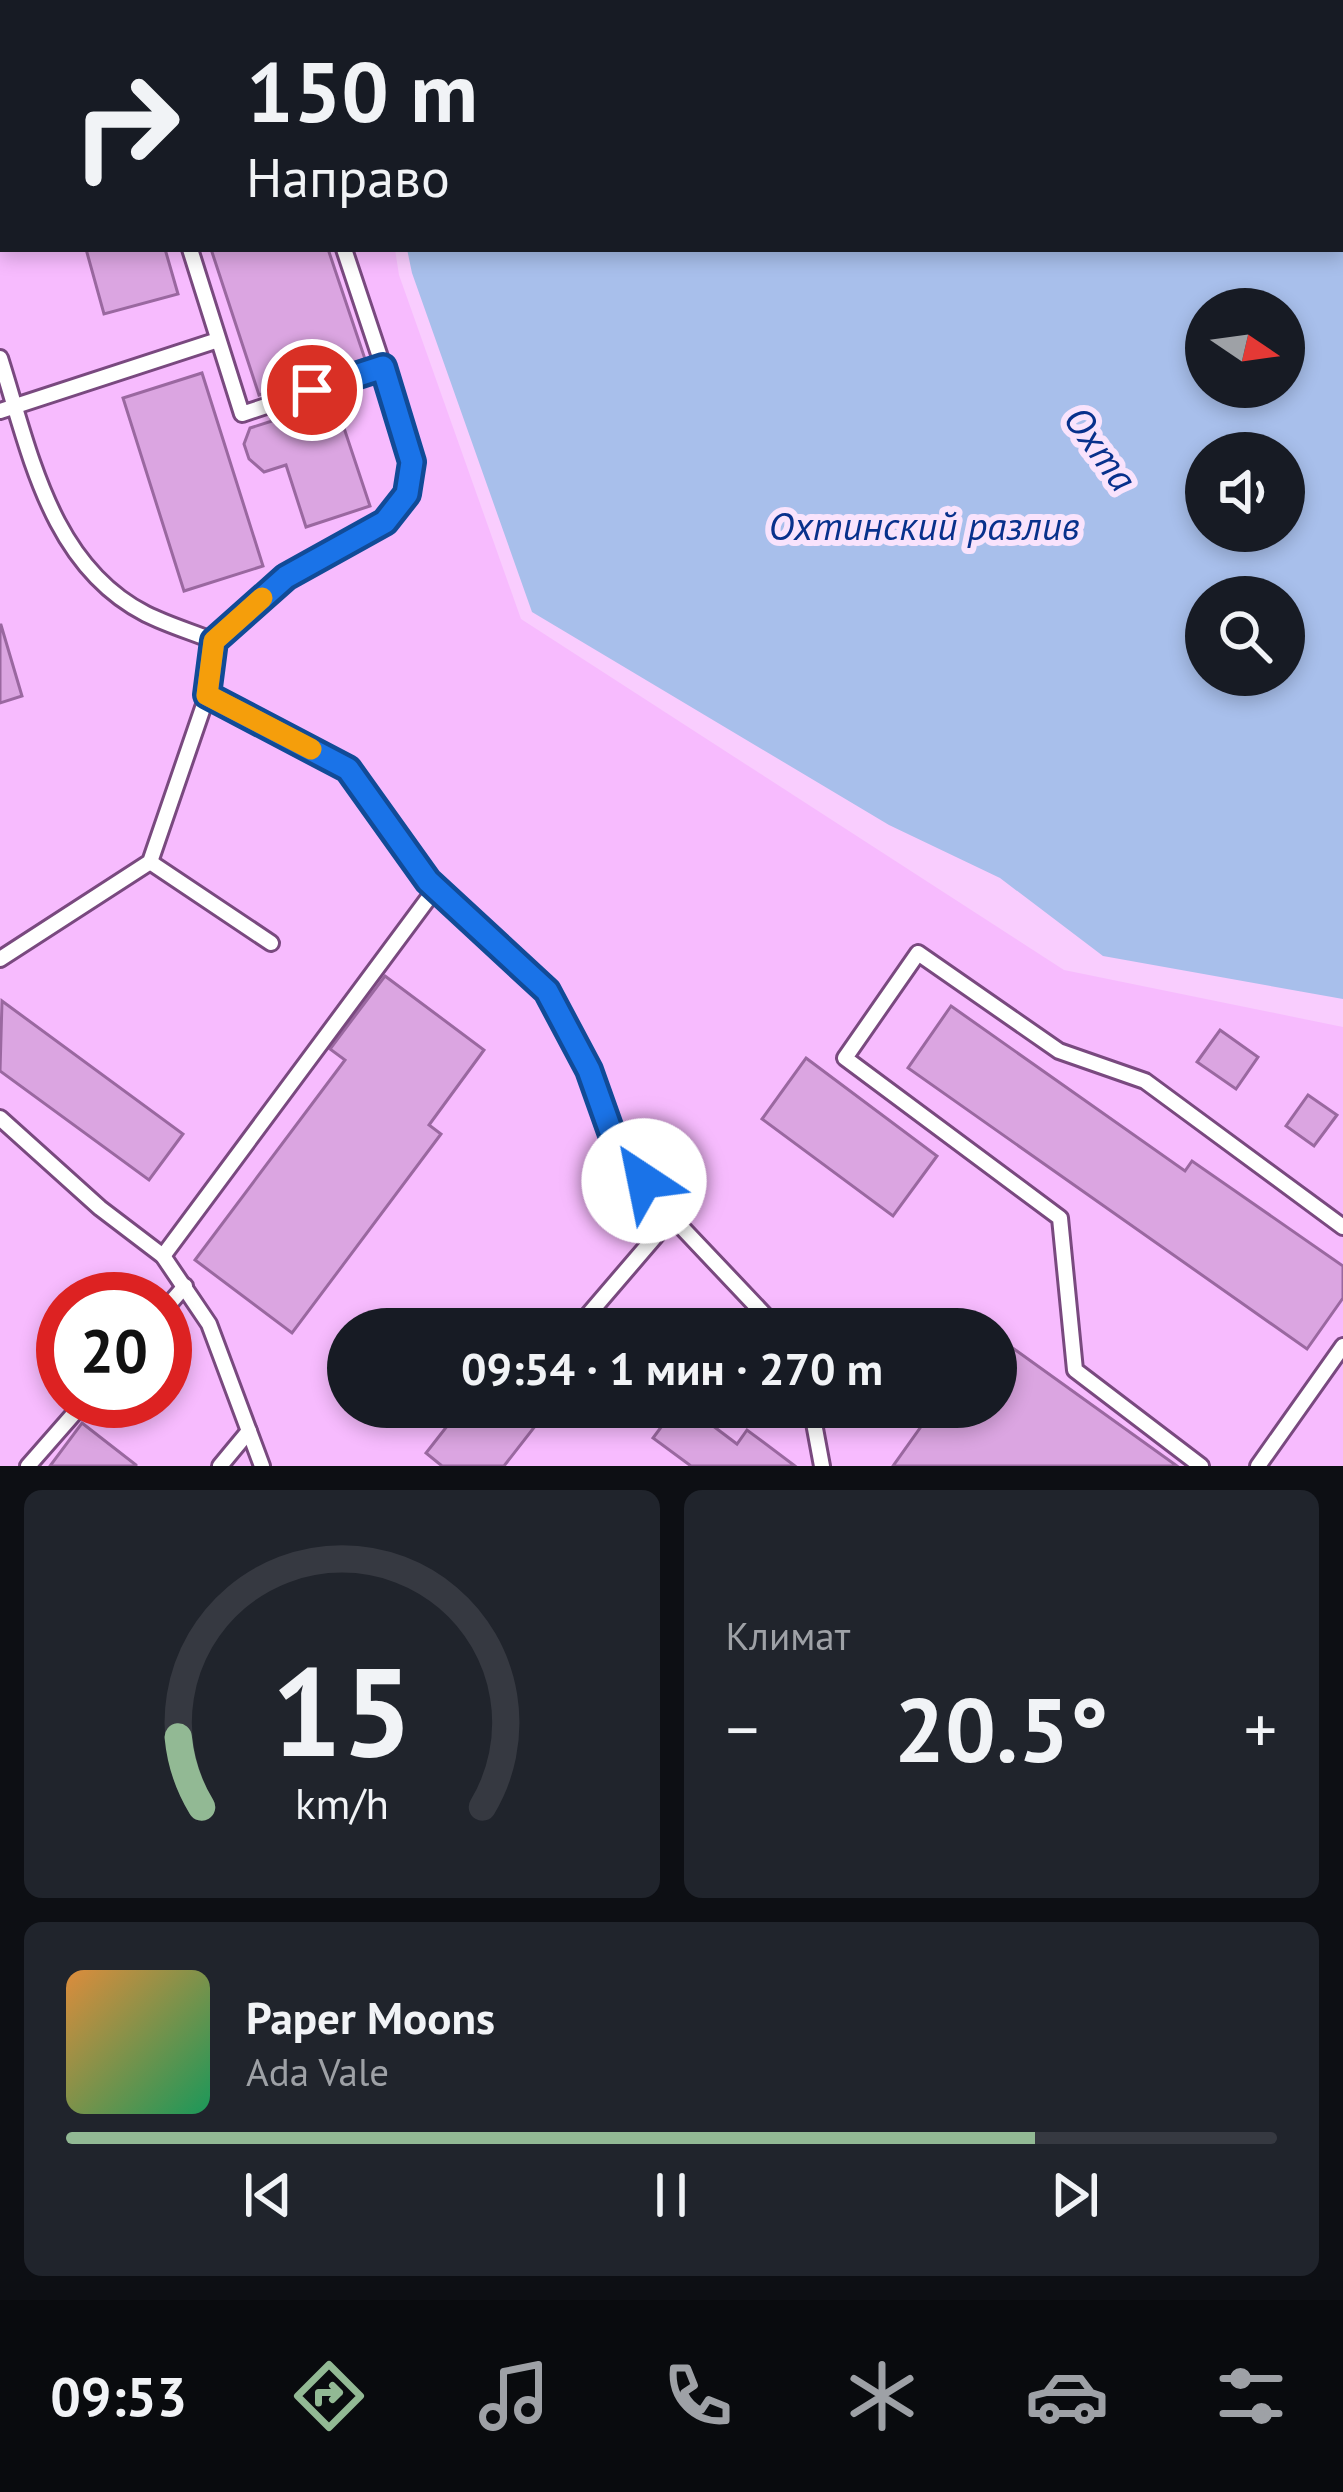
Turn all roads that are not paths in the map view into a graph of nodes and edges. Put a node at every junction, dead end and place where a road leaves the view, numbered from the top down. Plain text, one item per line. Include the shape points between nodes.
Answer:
1 (191, 252) edge
2 (345, 252) edge
3 (218, 340) junction
4 (0, 358) edge
5 (383, 367) junction
6 (8, 409) edge
7 (214, 641) junction
8 (207, 695) junction
9 (150, 862) junction
10 (436, 888) junction
11 (271, 943) dead end
12 (0, 959) edge
13 (0, 1118) edge
14 (673, 1217) junction
15 (1343, 1227) edge
16 (163, 1256) junction
17 (175, 1272) edge
18 (192, 1297) edge
19 (594, 1308) edge
20 (758, 1308) edge
21 (1343, 1346) edge
22 (61, 1428) edge
23 (815, 1428) edge
24 (249, 1431) junction
25 (28, 1466) edge
26 (220, 1466) edge
27 (262, 1466) edge
28 (822, 1466) edge
29 (1201, 1466) edge
30 (1258, 1466) edge

1 - 3 lane
2 - 5 lane
3 - 5 lane via 242,414
3 - 6 lane
4 - 6 lane
5 - 7 lane via 412,462 407,494 385,522 286,577
6 - 7 lane via 50,513 91,574 143,613
7 - 8 lane
8 - 9 lane
8 - 10 lane via 348,769
9 - 11 lane
9 - 12 lane
10 - 14 lane via 547,991 589,1070 616,1146
10 - 16 lane
13 - 16 lane
14 - 19 lane
14 - 20 lane
15 - 29 lane via 1145,1081 1059,1051 918,953 845,1058 1060,1218 1075,1370
16 - 17 lane
18 - 24 lane
21 - 30 lane
22 - 25 lane
23 - 28 lane
24 - 26 lane
24 - 27 lane

